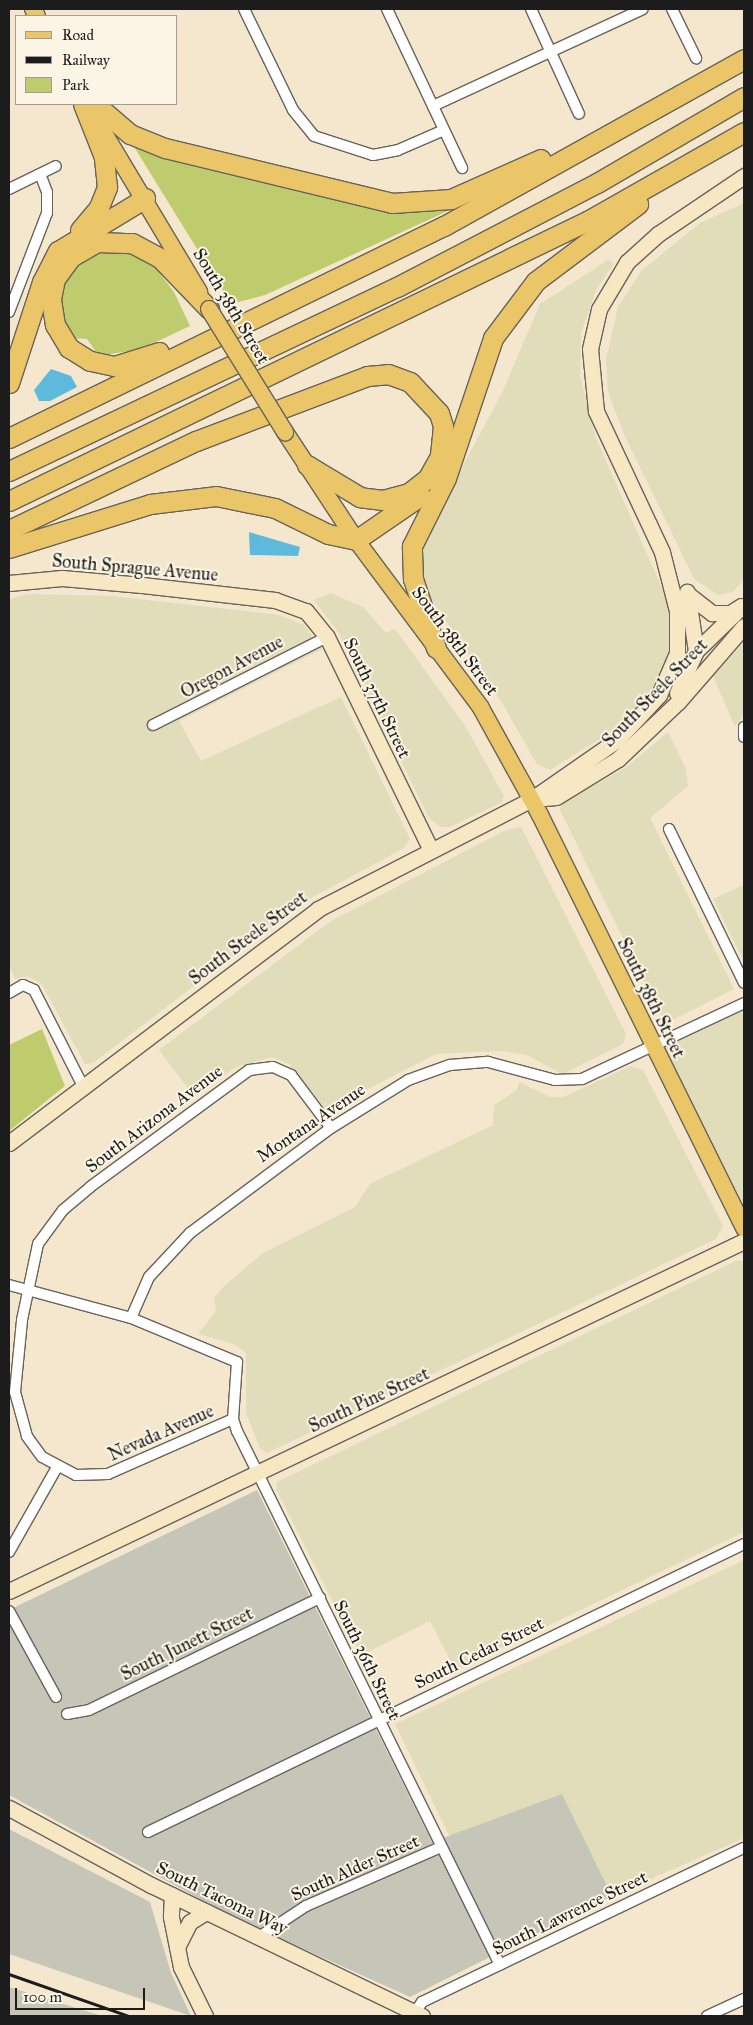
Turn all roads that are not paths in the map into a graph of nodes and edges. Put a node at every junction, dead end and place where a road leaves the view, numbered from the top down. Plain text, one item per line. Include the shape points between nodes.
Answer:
1 (244, 9) edge
2 (387, 9) edge
3 (530, 9) edge
4 (643, 9) edge
5 (672, 9) edge
6 (550, 52) junction
7 (696, 58) dead end
8 (744, 60) edge
9 (713, 77) junction
10 (744, 97) edge
11 (85, 105) edge
12 (86, 105) edge
13 (95, 105) edge
14 (432, 106) junction
15 (579, 114) dead end
16 (444, 130) junction
17 (744, 132) edge
18 (691, 164) junction
19 (56, 166) dead end
20 (462, 168) dead end
21 (40, 174) junction
22 (744, 176) edge
23 (9, 189) edge
24 (145, 198) junction
25 (63, 245) junction
26 (336, 280) junction
27 (209, 310) junction
28 (9, 312) edge
29 (9, 383) edge
30 (9, 438) edge
31 (452, 460) junction
32 (307, 465) junction
33 (9, 471) edge
34 (9, 501) edge
35 (9, 530) edge
36 (356, 540) junction
37 (9, 548) edge
38 (662, 552) junction
39 (9, 583) edge
40 (671, 587) junction
41 (687, 592) junction
42 (258, 598) joint
43 (743, 604) edge
44 (744, 626) edge
45 (327, 637) junction
46 (728, 645) junction
47 (436, 648) junction
48 (694, 656) junction
49 (664, 689) junction
50 (662, 718) junction
51 (153, 725) dead end
52 (744, 727) edge
53 (744, 737) edge
54 (532, 799) junction
55 (669, 829) dead end
56 (431, 850) junction
57 (744, 983) edge
58 (9, 993) edge
59 (744, 1002) edge
60 (653, 1047) junction
61 (83, 1086) junction
62 (331, 1128) junction
63 (9, 1143) edge
64 (744, 1228) edge
65 (744, 1241) edge
66 (9, 1286) edge
67 (29, 1290) junction
68 (131, 1318) junction
69 (233, 1419) junction
70 (57, 1467) junction
71 (258, 1473) junction
72 (744, 1544) edge
73 (9, 1552) edge
74 (9, 1591) edge
75 (320, 1598) junction
76 (9, 1611) edge
77 (56, 1697) dead end
78 (67, 1714) dead end
79 (379, 1720) junction
80 (9, 1808) edge
81 (148, 1832) dead end
82 (441, 1847) junction
83 (744, 1848) edge
84 (172, 1895) junction
85 (206, 1912) junction
86 (259, 1937) junction
87 (177, 1947) junction
88 (500, 1965) junction
89 (744, 1999) edge
90 (418, 2015) edge
91 (205, 2016) edge
92 (707, 2016) edge

1 - 16 street via 307,131 328,143 368,153 398,150
2 - 14 street
3 - 6 street
4 - 6 street
5 - 7 street
6 - 14 street
6 - 15 street
8 - 9 highway
9 - 13 highway via 468,193 414,204 367,199 165,148 130,134
9 - 26 highway via 444,226
10 - 33 highway via 597,183 406,283
11 - 25 highway via 104,157 107,187 93,216
12 - 24 main road, South 38th Street
14 - 16 street
16 - 20 street
17 - 18 highway
18 - 31 highway via 547,272 509,310 487,352
18 - 34 highway via 589,220
19 - 21 street
21 - 23 street
21 - 28 street via 47,192 47,213
22 - 38 street via 658,234 627,262 595,322 590,368 596,411
24 - 25 highway
24 - 27 main road, South 38th Street
25 - 29 highway via 44,276
26 - 27 highway via 136,362 114,366 82,358 64,341 52,317 52,289 64,264 79,250 97,242 124,241 160,258
26 - 30 highway
27 - 32 main road, South 38th Street, bridge
31 - 36 highway via 429,490
31 - 47 highway via 410,554 413,579
32 - 35 highway via 360,497 383,500 408,493 428,478 440,456 443,426 438,413 410,382 388,374 367,376 196,441
32 - 36 main road, South 38th Street
36 - 37 highway via 328,534 275,508 208,496 136,508
36 - 47 main road, South 38th Street
38 - 40 street
38 - 41 street
39 - 42 street, South Sprague Avenue via 62,578
40 - 48 street via 680,599 686,636
40 - 49 street via 678,643
41 - 43 street via 712,613 730,612
41 - 48 street
42 - 45 street, South 37th Street via 300,608
43 - 48 street, South Steele Street
44 - 46 street, South Steele Street
45 - 51 street, Oregon Avenue
45 - 56 street, South 37th Street
46 - 48 street
46 - 50 street, South Steele Street
47 - 54 main road, South 38th Street via 481,708
48 - 49 street, South Steele Street
48 - 50 street
49 - 54 street, South Steele Street via 617,740
50 - 54 street, South Steele Street via 607,766 556,797
52 - 53 street
54 - 56 street, South Steele Street
54 - 60 main road, South 38th Street
55 - 57 street
56 - 61 street, South Steele Street via 318,909
58 - 61 street via 22,985 34,990
59 - 60 street
60 - 62 street, Montana Avenue via 592,1076 566,1081 488,1062 450,1065 395,1086
60 - 64 main road, South 38th Street
61 - 63 street, South Steele Street
62 - 67 street, South Arizona Avenue via 291,1075 261,1067 242,1074 63,1210 38,1244
62 - 68 street, Montana Avenue via 165,1255 146,1283
65 - 71 street, South Pine Street
66 - 67 street
67 - 68 street
67 - 70 street, Nevada Avenue via 15,1376 17,1409 35,1450
68 - 69 street, South 36th Street via 237,1362
69 - 70 street, Nevada Avenue via 108,1474 90,1477
69 - 71 street, South 36th Street
70 - 73 street
71 - 74 street, South Pine Street
71 - 75 street, South 36th Street
72 - 79 street, South Cedar Street
75 - 78 street, South Junett Street via 89,1710
75 - 79 street, South 36th Street
76 - 77 street
79 - 81 street, South Cedar Street
79 - 82 street, South 36th Street
80 - 84 street, South Tacoma Way
82 - 86 street, South Alder Street via 306,1906
82 - 88 street, South 36th Street
83 - 88 street, South Lawrence Street
84 - 85 street, South Tacoma Way
84 - 87 street via 170,1917
85 - 86 street, South Tacoma Way
85 - 87 street via 190,1922
86 - 90 street, South Tacoma Way
87 - 91 street
88 - 90 street, South Lawrence Street via 422,2002
89 - 92 street

